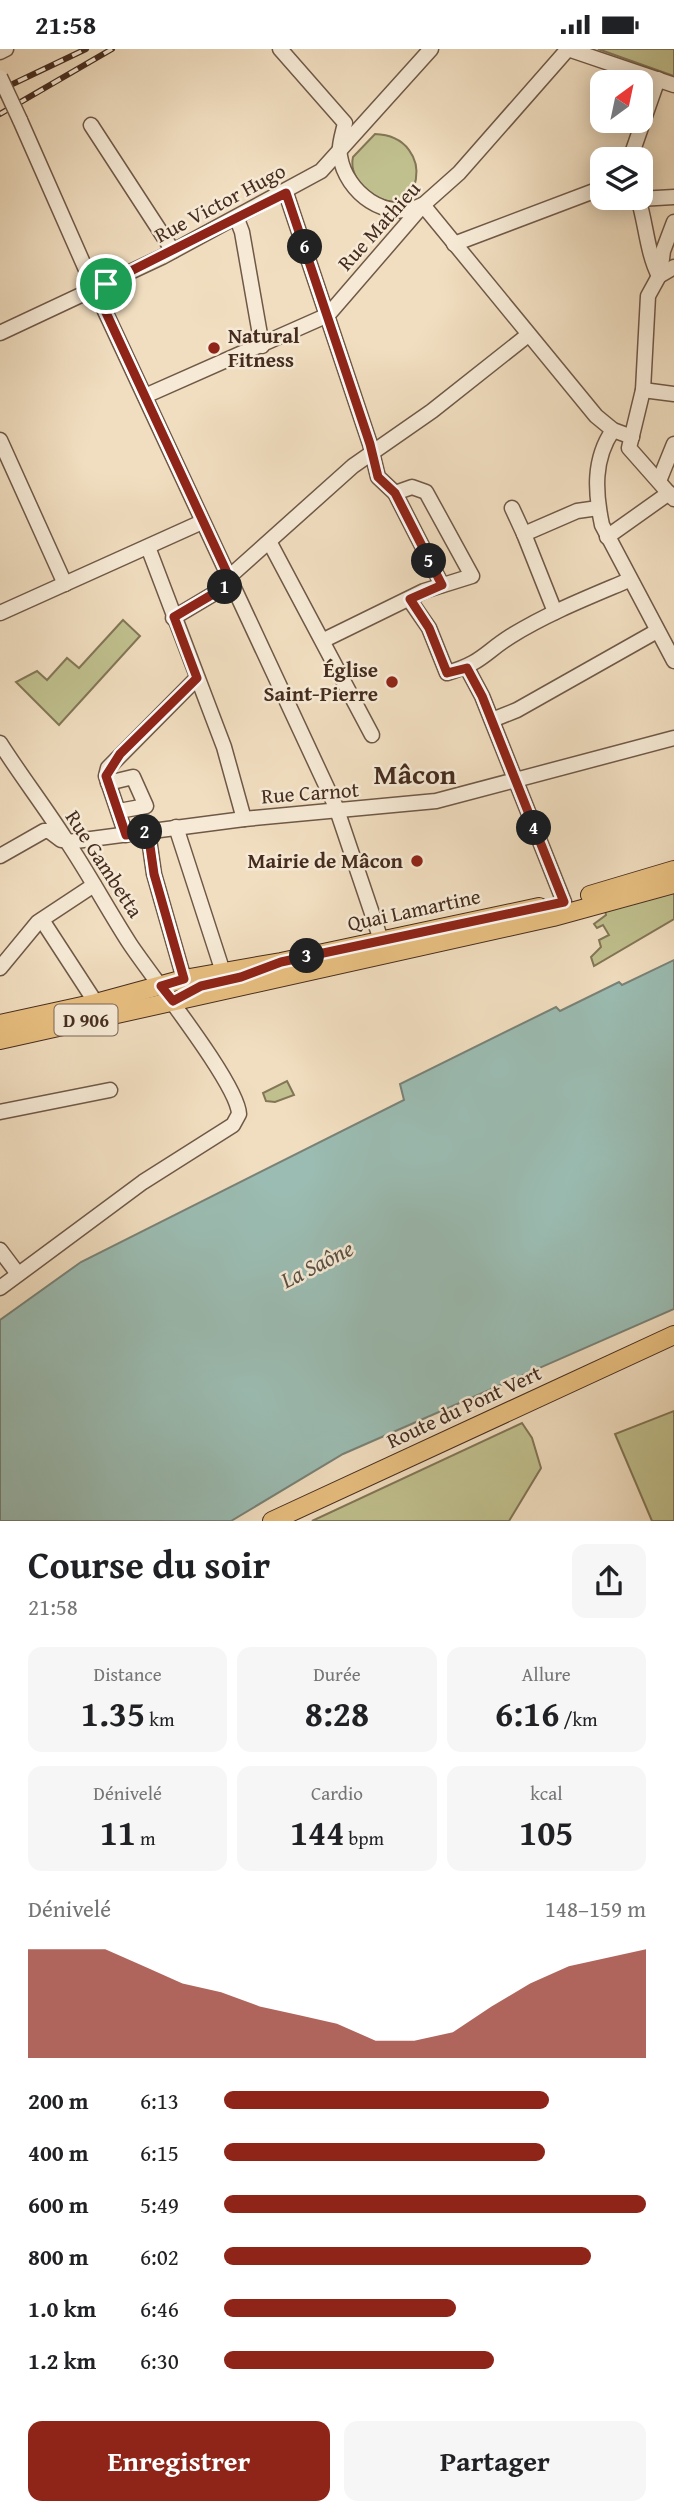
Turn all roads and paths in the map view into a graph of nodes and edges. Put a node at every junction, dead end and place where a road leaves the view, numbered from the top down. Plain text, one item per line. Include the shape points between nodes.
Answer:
1 (6, 49) edge
2 (280, 49) edge
3 (568, 49) edge
4 (0, 52) edge
5 (425, 54) edge
6 (0, 77) edge
7 (658, 79) junction
8 (674, 85) edge
9 (91, 125) dead end
10 (634, 147) edge
11 (339, 152) junction
12 (437, 182) dead end
13 (590, 192) edge
14 (286, 193) junction
15 (674, 197) edge
16 (653, 198) edge
17 (423, 205) junction
18 (642, 210) edge
19 (237, 219) junction
20 (674, 222) edge
21 (454, 244) junction
22 (173, 251) junction
23 (674, 267) edge
24 (659, 276) junction
25 (95, 289) junction
26 (328, 315) junction
27 (0, 333) edge
28 (528, 335) junction
29 (262, 346) junction
30 (643, 390) junction
31 (674, 394) edge
32 (145, 396) junction
33 (613, 430) junction
34 (632, 437) junction
35 (0, 440) edge
36 (674, 445) edge
37 (372, 453) junction
38 (667, 491) edge
39 (395, 493) junction
40 (512, 508) dead end
41 (598, 508) junction
42 (202, 522) junction
43 (524, 534) junction
44 (607, 537) junction
45 (270, 543) junction
46 (148, 547) junction
47 (229, 577) junction
48 (629, 580) junction
49 (65, 584) junction
50 (442, 585) junction
51 (410, 599) junction
52 (0, 613) edge
53 (555, 613) junction
54 (174, 617) junction
55 (657, 631) junction
56 (324, 640) junction
57 (674, 661) edge
58 (467, 668) junction
59 (197, 678) junction
60 (492, 720) junction
61 (372, 735) dead end
62 (674, 738) edge
63 (0, 743) edge
64 (515, 781) junction
65 (108, 783) junction
66 (119, 811) junction
67 (45, 812) junction
68 (338, 812) junction
69 (244, 819) junction
70 (176, 827) junction
71 (148, 832) junction
72 (36, 834) junction
73 (126, 835) junction
74 (69, 845) junction
75 (0, 856) edge
76 (674, 870) edge
77 (674, 884) edge
78 (94, 885) junction
79 (564, 902) junction
80 (38, 923) junction
81 (381, 940) junction
82 (281, 962) junction
83 (0, 968) edge
84 (223, 972) junction
85 (184, 979) junction
86 (161, 986) junction
87 (176, 1002) junction
88 (96, 1003) junction
89 (0, 1024) edge
90 (42, 1030) junction
91 (0, 1040) edge
92 (110, 1090) dead end
93 (0, 1112) edge
94 (0, 1250) edge
95 (18, 1274) junction
96 (0, 1288) edge
97 (674, 1335) edge
98 (272, 1521) edge

1 - 4 street
2 - 11 street via 345,123
3 - 7 street
3 - 17 street, Rue Mathieu via 459,173
5 - 11 street, Rue Victor Hugo
6 - 25 street, bridge
7 - 8 street
7 - 10 street
9 - 22 street
11 - 14 street, Rue Victor Hugo via 321,171
11 - 17 street via 347,176 372,203 393,212
12 - 17 street
13 - 21 street
14 - 19 street, Rue Victor Hugo
14 - 26 street
15 - 16 street
17 - 21 street
17 - 26 street, Rue Mathieu
18 - 24 street
19 - 22 street, Rue Victor Hugo
19 - 29 street
20 - 24 street
21 - 28 street
22 - 25 street, Rue Victor Hugo
23 - 24 street
24 - 30 street via 648,296
25 - 27 street, Rue Victor Hugo
25 - 32 street
26 - 29 street, Rue Mathieu
26 - 37 street
28 - 33 street
28 - 37 street
29 - 32 street, Rue Mathieu
30 - 31 street
30 - 34 street
32 - 42 street
33 - 34 street
33 - 41 street via 602,446
34 - 38 street via 629,448 634,456
35 - 49 street
36 - 38 street
37 - 39 street via 378,477
37 - 45 street
38 - 44 street
39 - 50 street
39 - 50 street via 412,487 426,492 471,576
40 - 43 street
41 - 43 street via 577,511
41 - 44 street
42 - 46 street
42 - 47 street
43 - 53 street
44 - 48 street
45 - 47 street
45 - 56 street
46 - 49 street
46 - 54 street
47 - 54 street via 225,587
47 - 68 street
48 - 53 street
48 - 55 street
49 - 52 street
50 - 51 street
51 - 56 street
51 - 58 street via 429,628 447,673
53 - 58 street via 508,637
54 - 59 street
55 - 57 street
55 - 60 street
56 - 61 street
58 - 60 street
59 - 65 street via 108,768
59 - 69 street via 224,747
60 - 64 street
62 - 64 street, Rue Carnot
63 - 67 street, Rue Gambetta
64 - 68 street, Rue Carnot via 436,801
64 - 79 street
65 - 66 street
65 - 66 street via 133,777 146,806
66 - 73 street
67 - 72 street
67 - 74 street, Rue Gambetta
68 - 69 street, Rue Carnot
68 - 81 street
69 - 70 street, Rue Carnot
70 - 71 street, Rue Carnot
70 - 84 street
71 - 73 street, Rue Carnot
71 - 85 street via 154,874
72 - 74 street via 49,831
72 - 75 street
73 - 74 street, Rue Carnot
74 - 78 street, Rue Gambetta
76 - 79 main road, Quai Lamartine / D 906
77 - 87 main road, Quai Lamartine / D 906 via 553,917
78 - 80 street
78 - 86 street, Rue Gambetta
79 - 81 main road, Quai Lamartine / D 906
80 - 83 street
80 - 88 street
81 - 82 main road, Quai Lamartine / D 906
82 - 84 main road, Quai Lamartine / D 906
82 - 87 street via 185,992
84 - 85 main road, Quai Lamartine / D 906
85 - 86 main road, Quai Lamartine / D 906
86 - 87 street, Rue Gambetta
86 - 88 main road, D 906
86 - 90 street via 144,1000 65,1019
87 - 90 main road, D 906
87 - 95 street, Rue Gambetta via 235,1100 239,1114 233,1125 143,1182
88 - 89 main road, D 906
90 - 91 main road, D 906
92 - 93 street
94 - 95 street
95 - 96 street
97 - 98 main road, Route du Pont Vert

